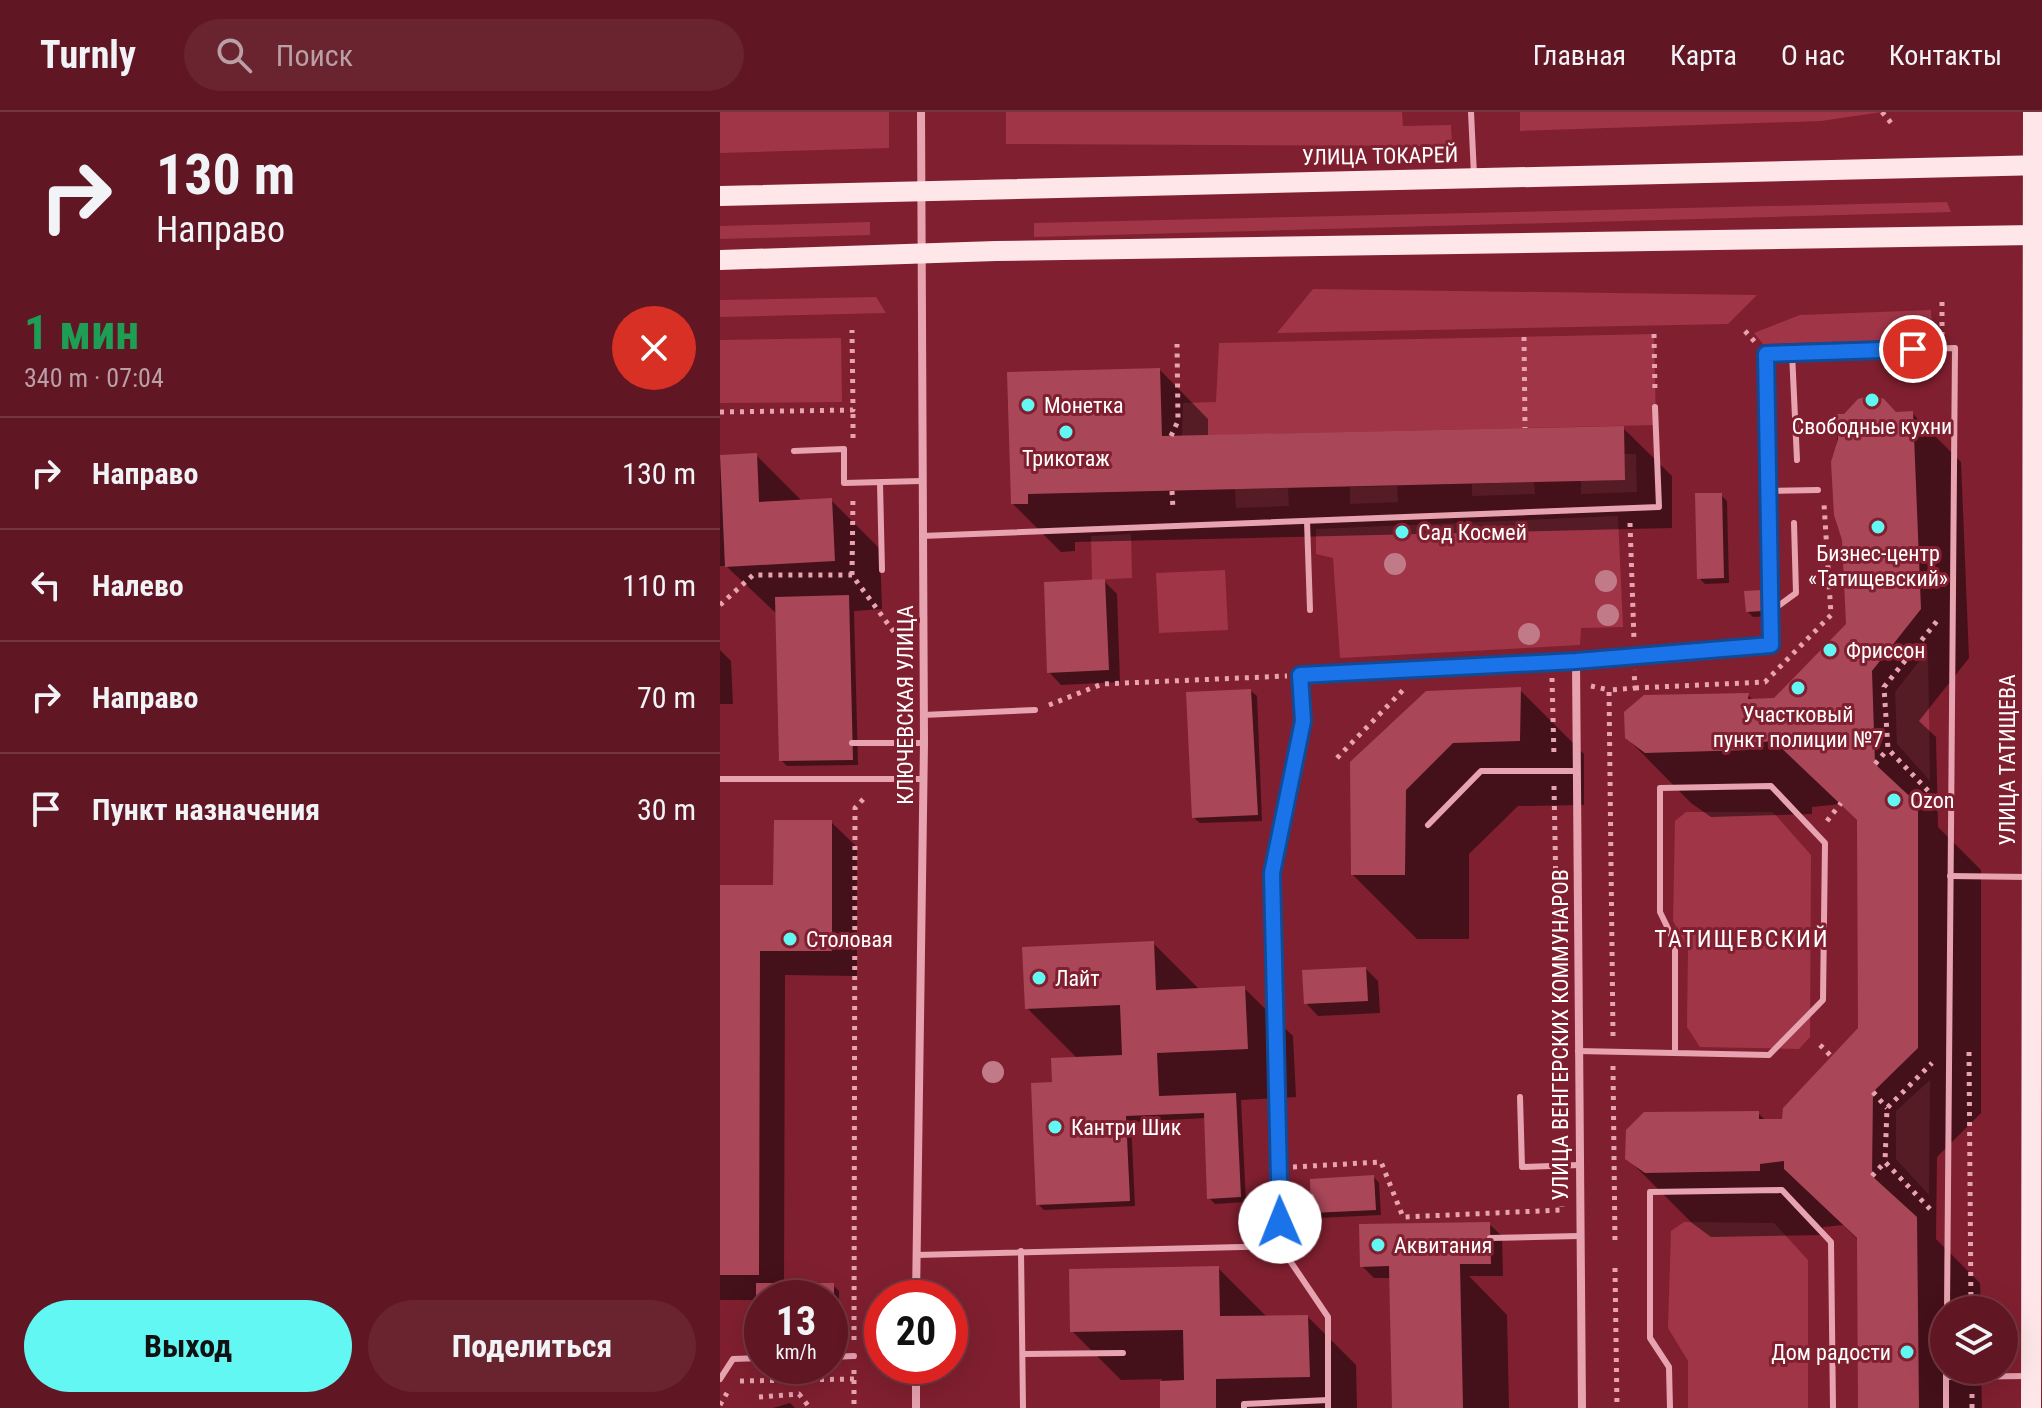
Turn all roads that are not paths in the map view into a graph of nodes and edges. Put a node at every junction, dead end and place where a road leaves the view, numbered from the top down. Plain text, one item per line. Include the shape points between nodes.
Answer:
1 (921, 112) edge
2 (1471, 112) edge
3 (2033, 112) edge
4 (2036, 166) edge
5 (1474, 178) junction
6 (921, 190) junction
7 (720, 196) edge
8 (2036, 235) edge
9 (920, 253) junction
10 (720, 260) edge
11 (1792, 353) junction
12 (1655, 407) dead end
13 (794, 451) dead end
14 (1797, 460) dead end
15 (921, 481) junction
16 (880, 483) junction
17 (1818, 490) dead end
18 (1769, 491) junction
19 (1307, 521) junction
20 (1794, 523) dead end
21 (922, 536) junction
22 (882, 570) dead end
23 (1310, 610) dead end
24 (1770, 612) junction
25 (1576, 661) junction
26 (1035, 710) road end
27 (923, 715) junction
28 (852, 743) dead end
29 (924, 743) junction
30 (1577, 771) junction
31 (720, 779) edge
32 (923, 779) junction
33 (2036, 780) edge
34 (1428, 825) dead end
35 (1950, 876) junction
36 (2034, 889) edge
37 (1578, 1051) junction
38 (1675, 1053) junction
39 (1520, 1097) dead end
40 (1579, 1165) junction
41 (1311, 1197) dead end
42 (1279, 1198) junction
43 (1579, 1236) junction
44 (1490, 1238) dead end
45 (1280, 1246) junction
46 (1021, 1251) junction
47 (916, 1255) junction
48 (916, 1280) edge
49 (1947, 1296) edge
50 (1123, 1353) dead end
51 (1024, 1354) junction
52 (848, 1356) edge
53 (854, 1356) road end
54 (744, 1359) edge
55 (2018, 1375) edge
56 (2031, 1375) junction
57 (720, 1379) edge
58 (916, 1384) edge
59 (1946, 1384) edge
60 (1328, 1404) edge
61 (916, 1408) edge
62 (1023, 1408) edge
63 (1244, 1408) edge
64 (1582, 1408) edge
65 (1670, 1408) edge
66 (1833, 1408) edge
67 (1946, 1408) edge
68 (2031, 1408) edge

1 - 6 street, КЛЮЧЕВСКАЯ УЛИЦА
2 - 5 lane
3 - 4 main road, УЛИЦА ТАТИЩЕВА
4 - 5 main road, УЛИЦА ТОКАРЕЙ
4 - 8 main road, УЛИЦА ТАТИЩЕВА
5 - 6 main road, УЛИЦА ТОКАРЕЙ
6 - 7 main road, УЛИЦА ТОКАРЕЙ
6 - 9 street, КЛЮЧЕВСКАЯ УЛИЦА
8 - 9 main road
8 - 33 main road, УЛИЦА ТАТИЩЕВА
9 - 10 main road
9 - 15 street, КЛЮЧЕВСКАЯ УЛИЦА
11 - 14 lane
11 - 18 lane via 1766,354
11 - 35 lane via 1955,348
12 - 19 lane via 1659,507
13 - 16 lane via 844,449 844,483
15 - 16 lane
15 - 21 street, КЛЮЧЕВСКАЯ УЛИЦА
16 - 22 lane
17 - 18 lane
18 - 24 lane
19 - 21 lane
19 - 23 lane
20 - 24 lane via 1796,593
21 - 27 street, КЛЮЧЕВСКАЯ УЛИЦА
24 - 25 lane via 1771,645
25 - 30 street, УЛИЦА ВЕНГЕРСКИХ КОММУНАРОВ
25 - 42 lane via 1300,675 1303,721 1272,873
26 - 27 lane
27 - 29 street, КЛЮЧЕВСКАЯ УЛИЦА
28 - 29 lane
29 - 32 street, КЛЮЧЕВСКАЯ УЛИЦА
30 - 34 lane via 1481,771
30 - 37 street, УЛИЦА ВЕНГЕРСКИХ КОММУНАРОВ
31 - 32 lane
32 - 47 street, КЛЮЧЕВСКАЯ УЛИЦА
33 - 36 main road, УЛИЦА ТАТИЩЕВА
35 - 36 lane
35 - 49 lane
36 - 56 main road, УЛИЦА ТАТИЩЕВА
37 - 38 lane
37 - 40 street, УЛИЦА ВЕНГЕРСКИХ КОММУНАРОВ
38 - 38 lane via 1769,1055 1823,1000 1825,843 1771,786 1660,788 1660,912 1675,943
39 - 40 lane via 1522,1167
40 - 43 street, УЛИЦА ВЕНГЕРСКИХ КОММУНАРОВ
41 - 42 lane
42 - 45 lane
43 - 44 lane
43 - 64 street, УЛИЦА ВЕНГЕРСКИХ КОММУНАРОВ
45 - 46 lane
45 - 60 lane via 1328,1317
46 - 47 lane
46 - 51 lane
47 - 48 street, КЛЮЧЕВСКАЯ УЛИЦА
50 - 51 lane
51 - 62 lane
52 - 53 lane
54 - 57 lane via 733,1359
55 - 56 lane
56 - 68 main road, УЛИЦА ТАТИЩЕВА
58 - 61 street
59 - 67 lane
60 - 63 lane
65 - 66 lane via 1669,1367 1650,1338 1650,1192 1782,1190 1831,1242

